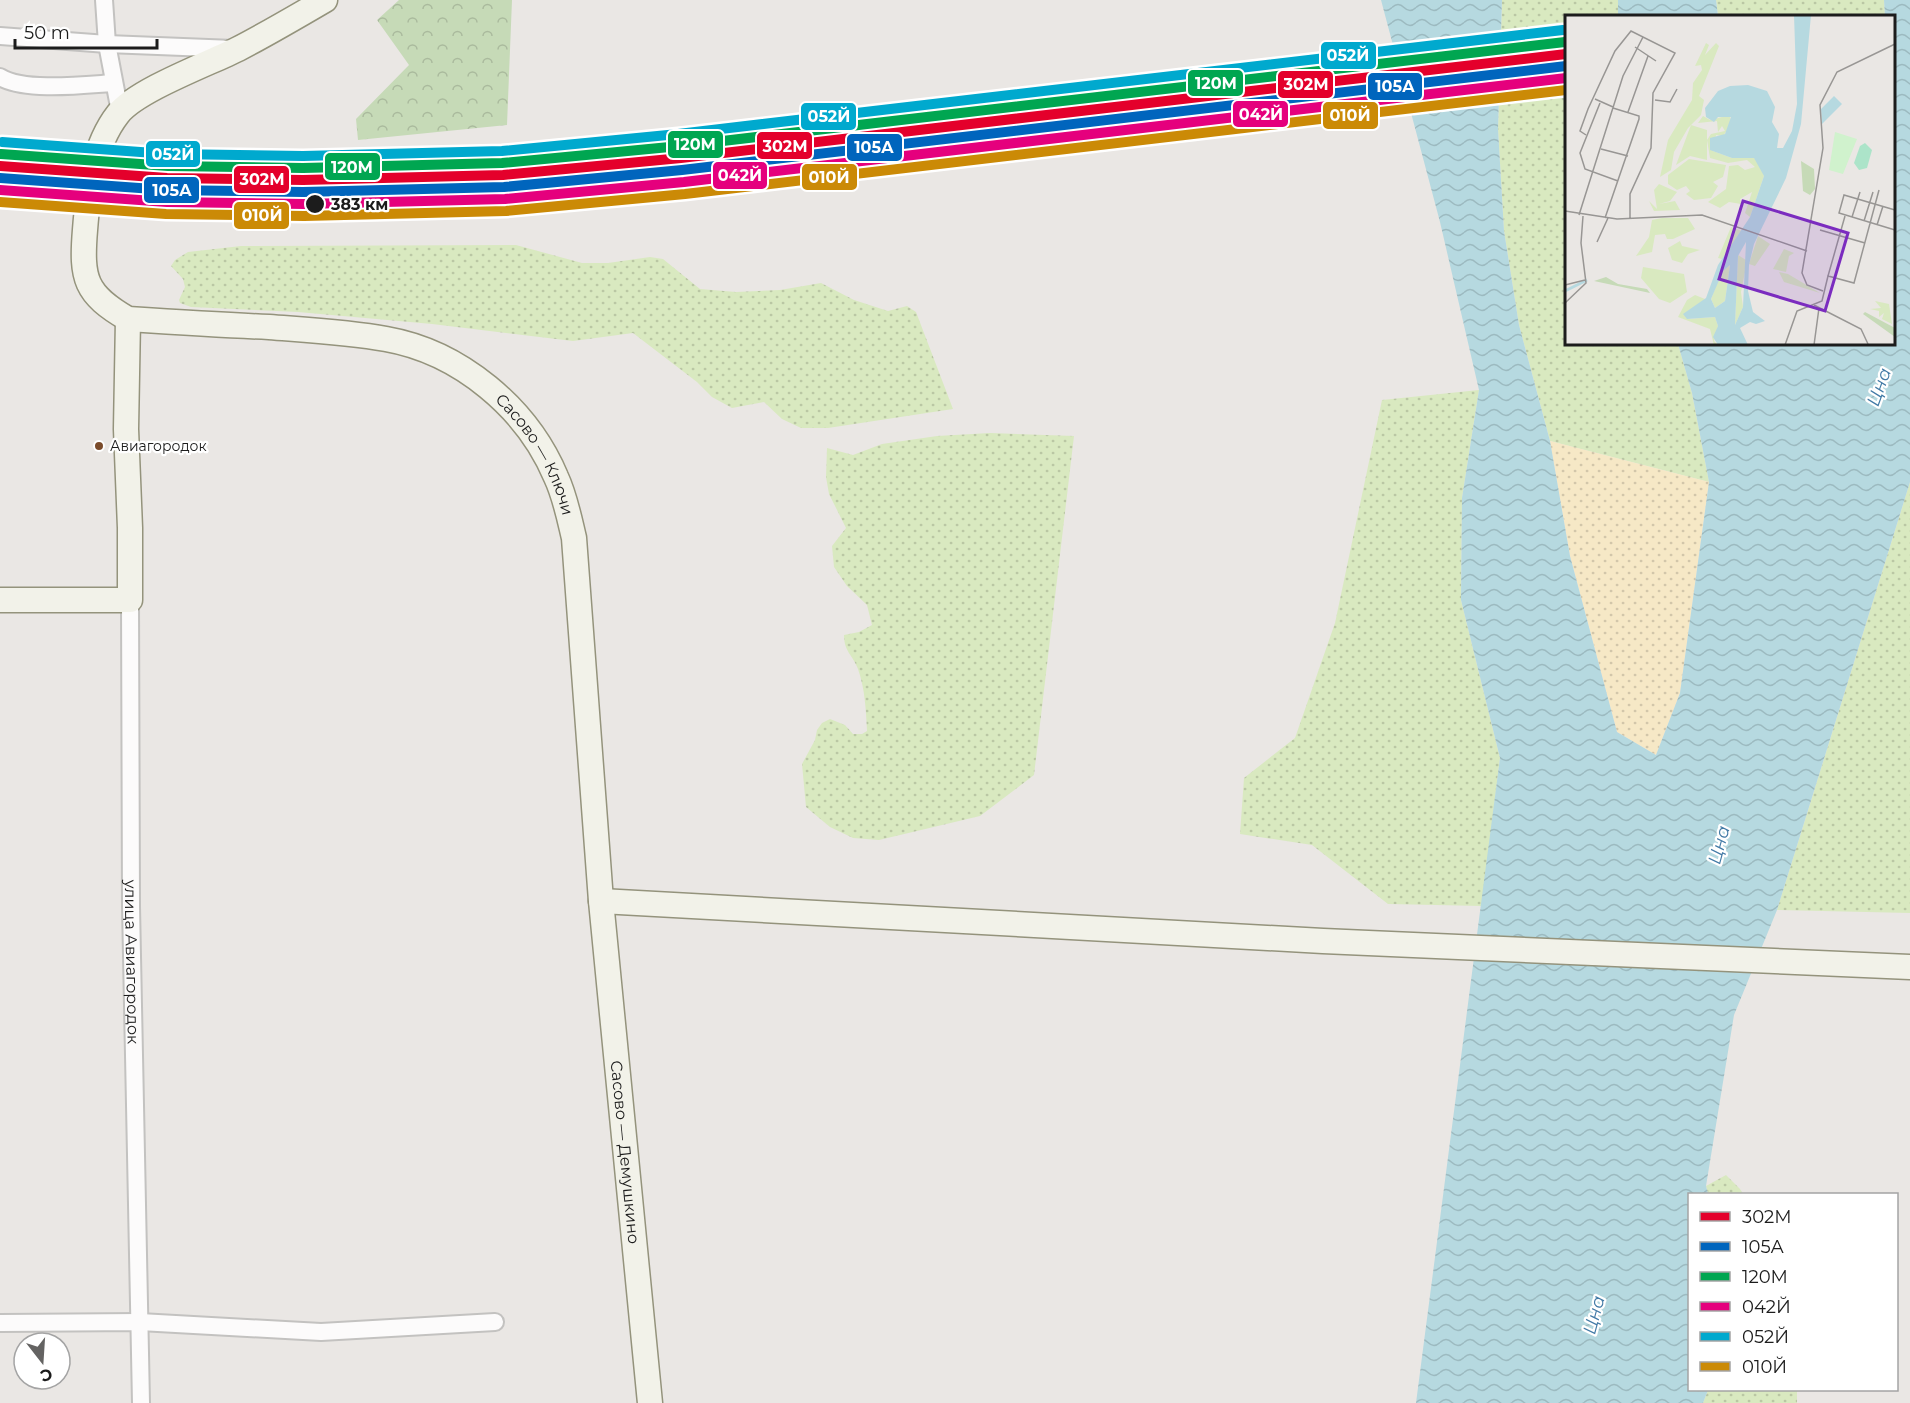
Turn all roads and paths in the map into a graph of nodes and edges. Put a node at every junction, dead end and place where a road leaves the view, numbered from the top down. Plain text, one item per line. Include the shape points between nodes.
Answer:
1 (104, 0) edge
2 (325, 0) edge
3 (0, 36) edge
4 (107, 44) junction
5 (237, 49) junction
6 (0, 77) edge
7 (113, 83) junction
8 (120, 112) junction
9 (128, 319) junction
10 (0, 600) edge
11 (130, 600) junction
12 (601, 901) junction
13 (1910, 967) edge
14 (140, 1322) junction
15 (495, 1322) dead end
16 (0, 1323) edge
17 (141, 1403) edge
18 (650, 1403) edge

1 - 4 street
2 - 5 street
3 - 4 street
4 - 5 street
4 - 7 street
5 - 8 street via 153,89
6 - 7 street via 8,82 57,87
7 - 8 street
8 - 9 street via 102,140 93,173 84,272 102,303
9 - 11 street, улица Авиагородок
9 - 12 street, Сасово — Ключи via 319,330 388,339 423,349 477,378 521,420 556,476 574,538
10 - 11 street
11 - 14 street, улица Авиагородок via 131,906
12 - 13 street via 1323,941
12 - 18 street, Сасово — Демушкино
14 - 15 street via 321,1332
14 - 16 street
14 - 17 street, улица Авиагородок

